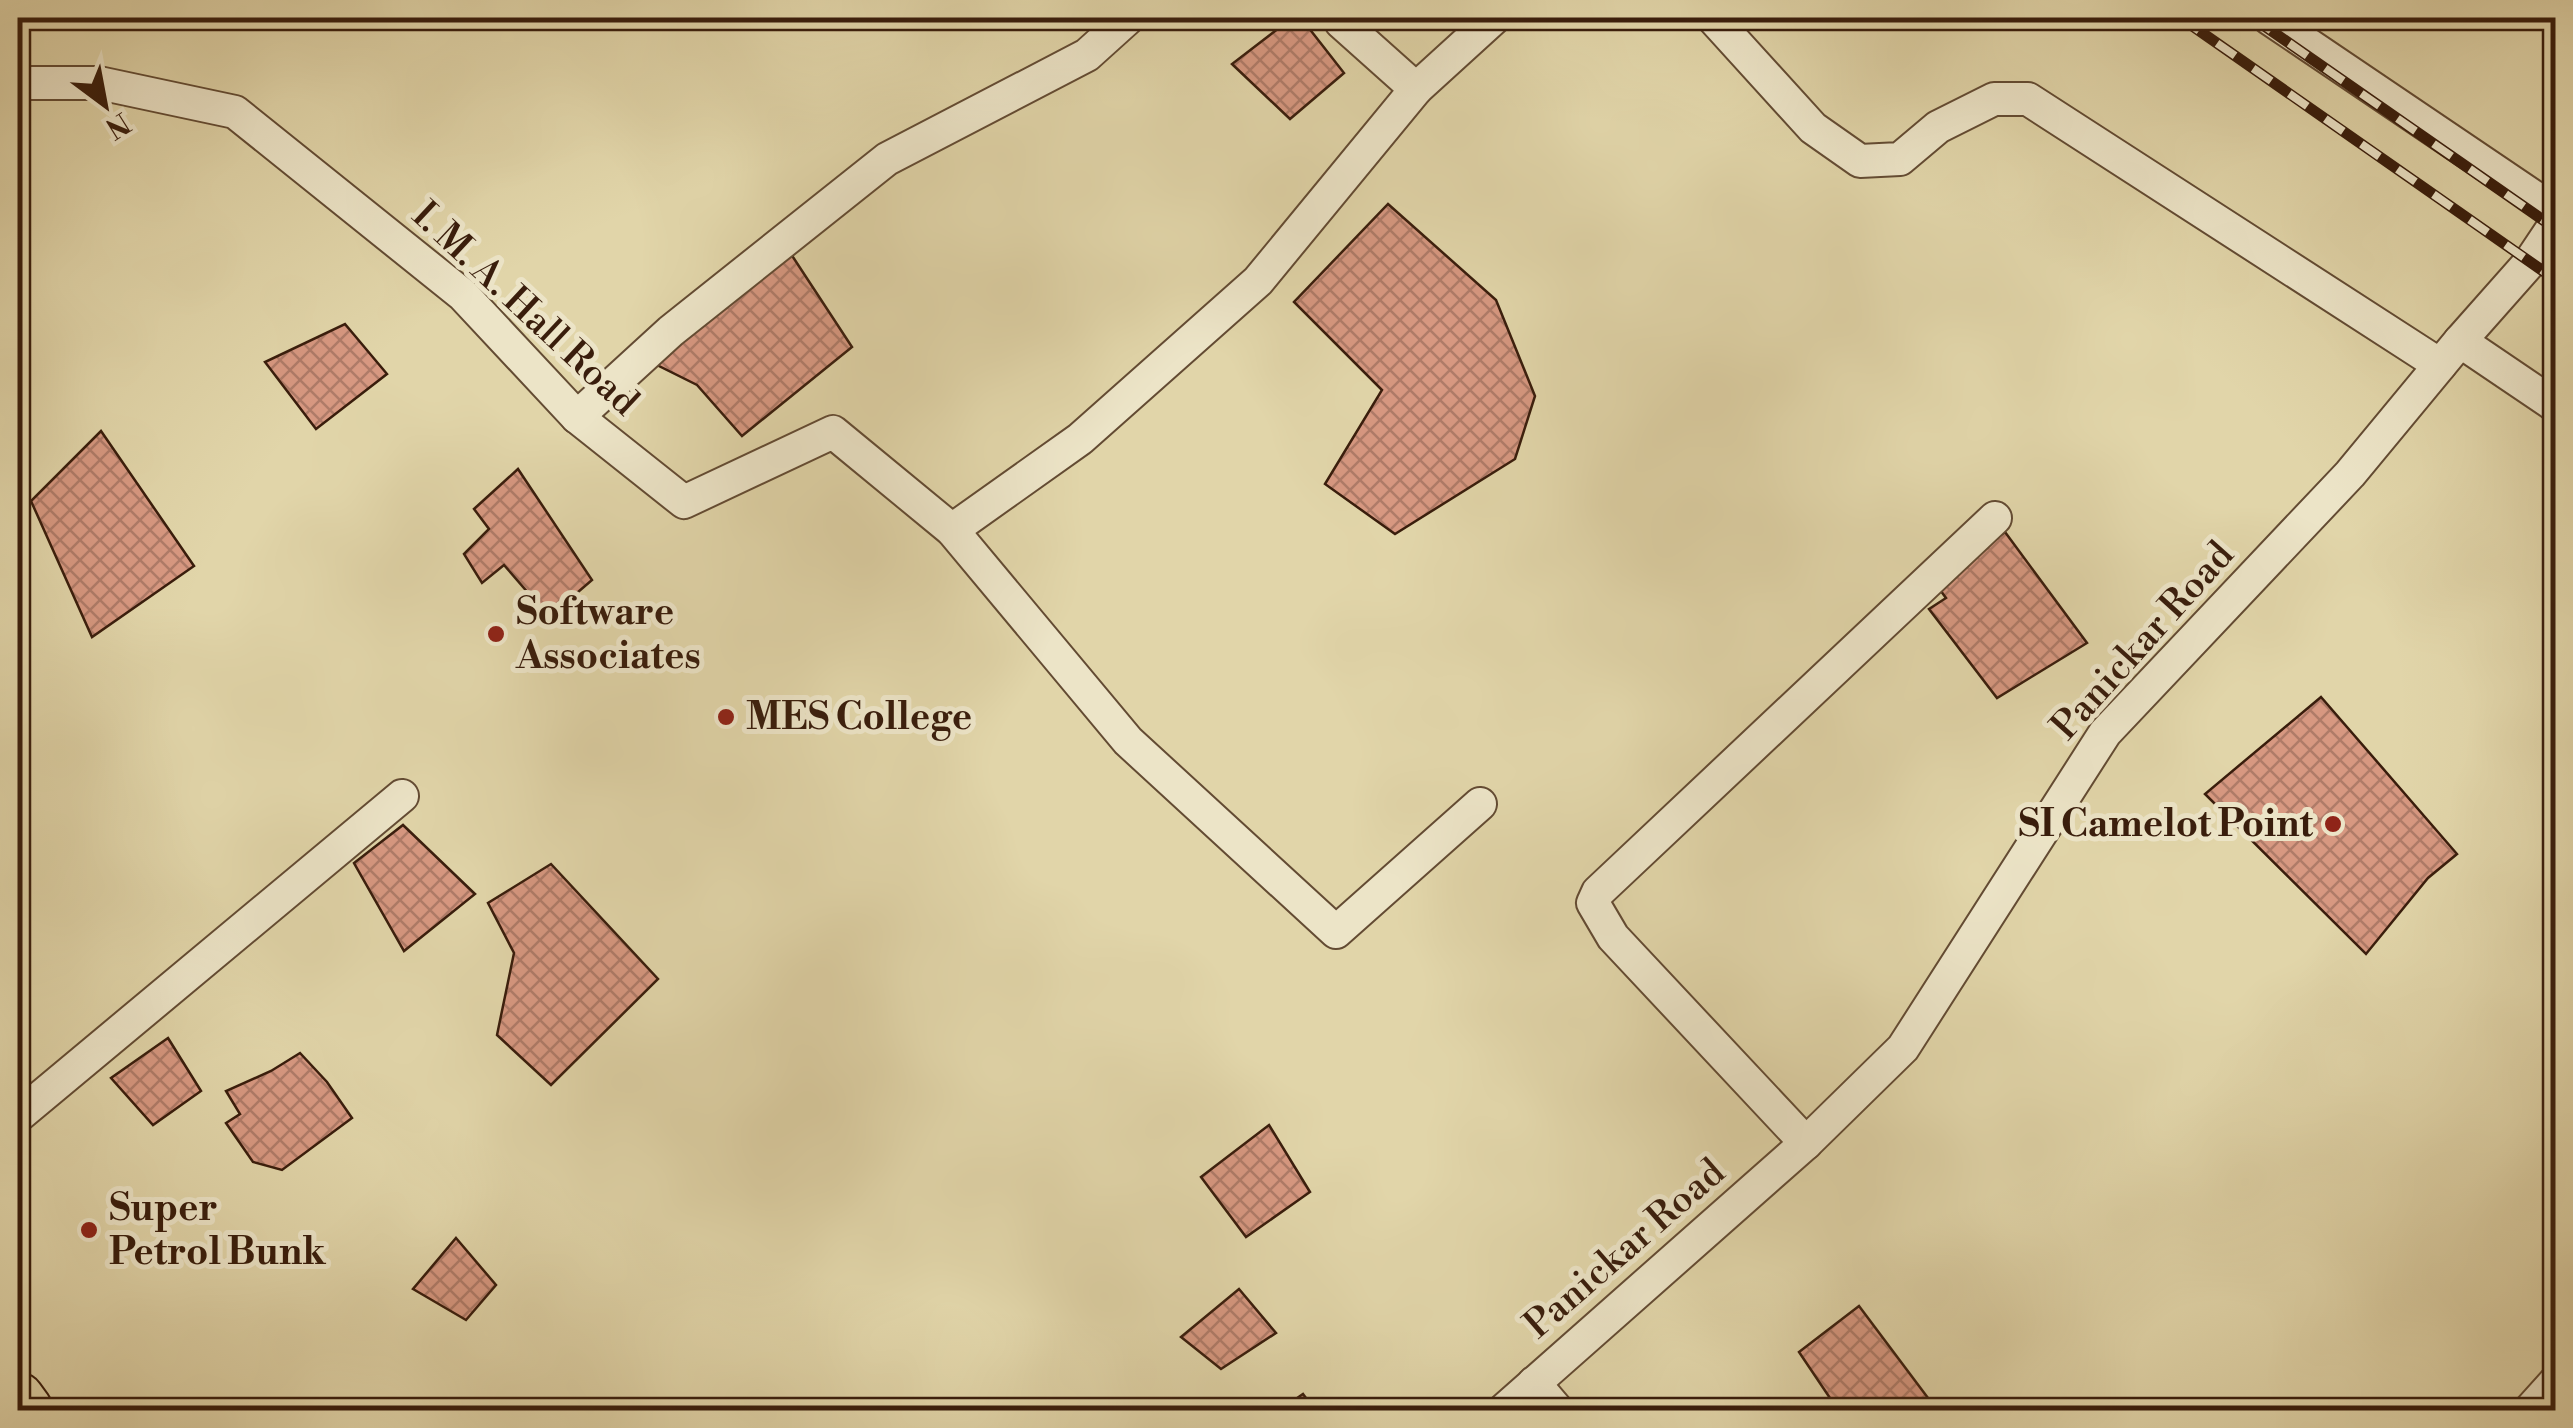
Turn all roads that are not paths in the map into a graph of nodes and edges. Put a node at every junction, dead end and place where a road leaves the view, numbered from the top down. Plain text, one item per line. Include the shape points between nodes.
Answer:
1 (1128, 18) edge
2 (1339, 18) edge
3 (1494, 18) edge
4 (1714, 18) edge
5 (2269, 18) edge
6 (18, 83) edge
7 (1416, 89) junction
8 (2556, 212) edge
9 (2556, 223) edge
10 (2450, 353) junction
11 (2556, 406) edge
12 (577, 417) junction
13 (1995, 518) dead end
14 (952, 530) junction
15 (402, 796) dead end
16 (1480, 804) dead end
17 (18, 1116) edge
18 (1806, 1143) junction
19 (2556, 1380) edge
20 (1534, 1383) junction
21 (18, 1399) edge
22 (26, 1410) edge
23 (1504, 1410) edge
24 (1557, 1410) edge
25 (2530, 1410) edge

1 - 12 street via 1088,55 887,158 670,331
2 - 7 street
3 - 7 street
4 - 10 street via 1813,128 1860,161 1900,159 1938,127 1994,99 2028,98
5 - 8 street
6 - 12 street, I. M. A. Hall Road via 99,83 235,112 463,295
7 - 14 street via 1258,281 1080,439
9 - 10 street, Panickar Road
10 - 11 street
10 - 18 street, Panickar Road via 2350,474 2105,733 1902,1048
12 - 14 street, I. M. A. Hall Road via 684,502 833,432
13 - 18 street via 1598,892 1593,904 1613,937
14 - 16 street via 1128,741 1336,932
15 - 17 street
18 - 20 street, Panickar Road
19 - 25 street
20 - 23 street, Panickar Road
20 - 24 street
21 - 22 main road

